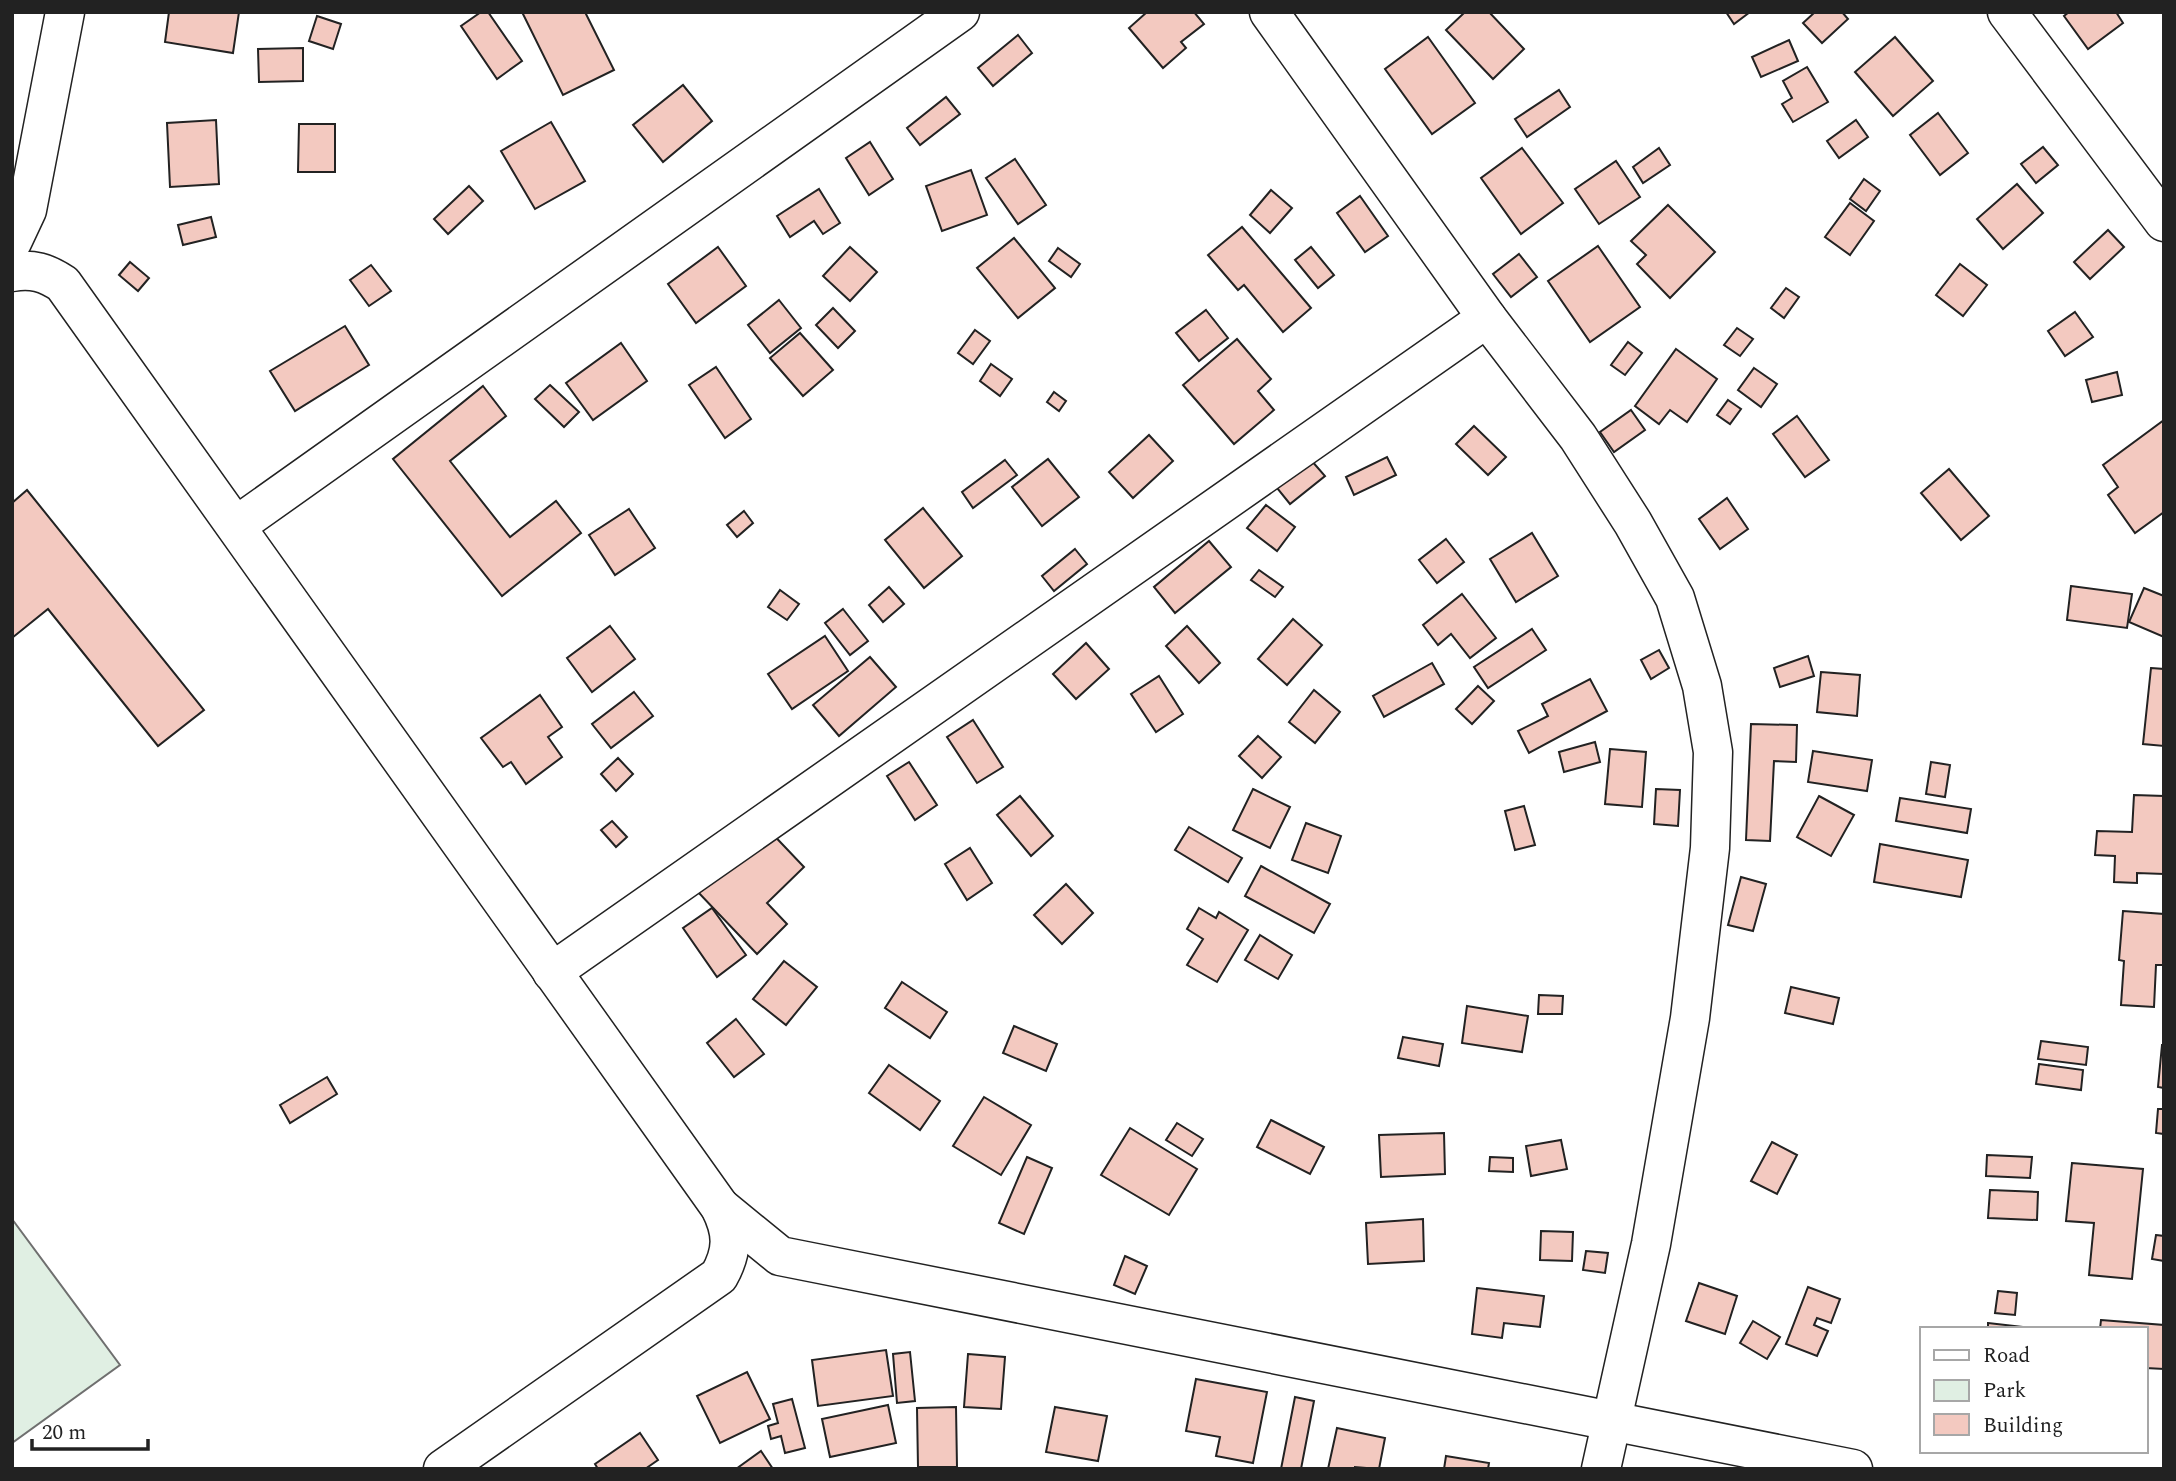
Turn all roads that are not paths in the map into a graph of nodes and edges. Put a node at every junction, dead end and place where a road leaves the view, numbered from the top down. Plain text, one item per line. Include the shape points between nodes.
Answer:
1 (65, 12) edge
2 (960, 12) edge
3 (1269, 12) edge
4 (2007, 12) edge
5 (2164, 222) edge
6 (20, 226) edge
7 (12, 272) edge
8 (63, 284) junction
9 (1487, 318) junction
10 (236, 526) junction
11 (552, 972) junction
12 (720, 1207) junction
13 (780, 1256) junction
14 (719, 1276) junction
15 (1611, 1422) junction
16 (467, 1462) edge
17 (1601, 1469) edge
18 (1853, 1469) edge

1 - 6 street
2 - 10 street
3 - 9 street
4 - 5 street
6 - 8 street
7 - 8 street via 38,271
8 - 10 street
9 - 11 street
9 - 15 street via 1578,437 1675,598 1702,686 1713,752 1710,848 1690,1018 1651,1244
10 - 11 street
11 - 12 street
12 - 13 street
12 - 14 street via 731,1237
13 - 14 street
13 - 15 street
14 - 16 street
15 - 17 street
15 - 18 street

